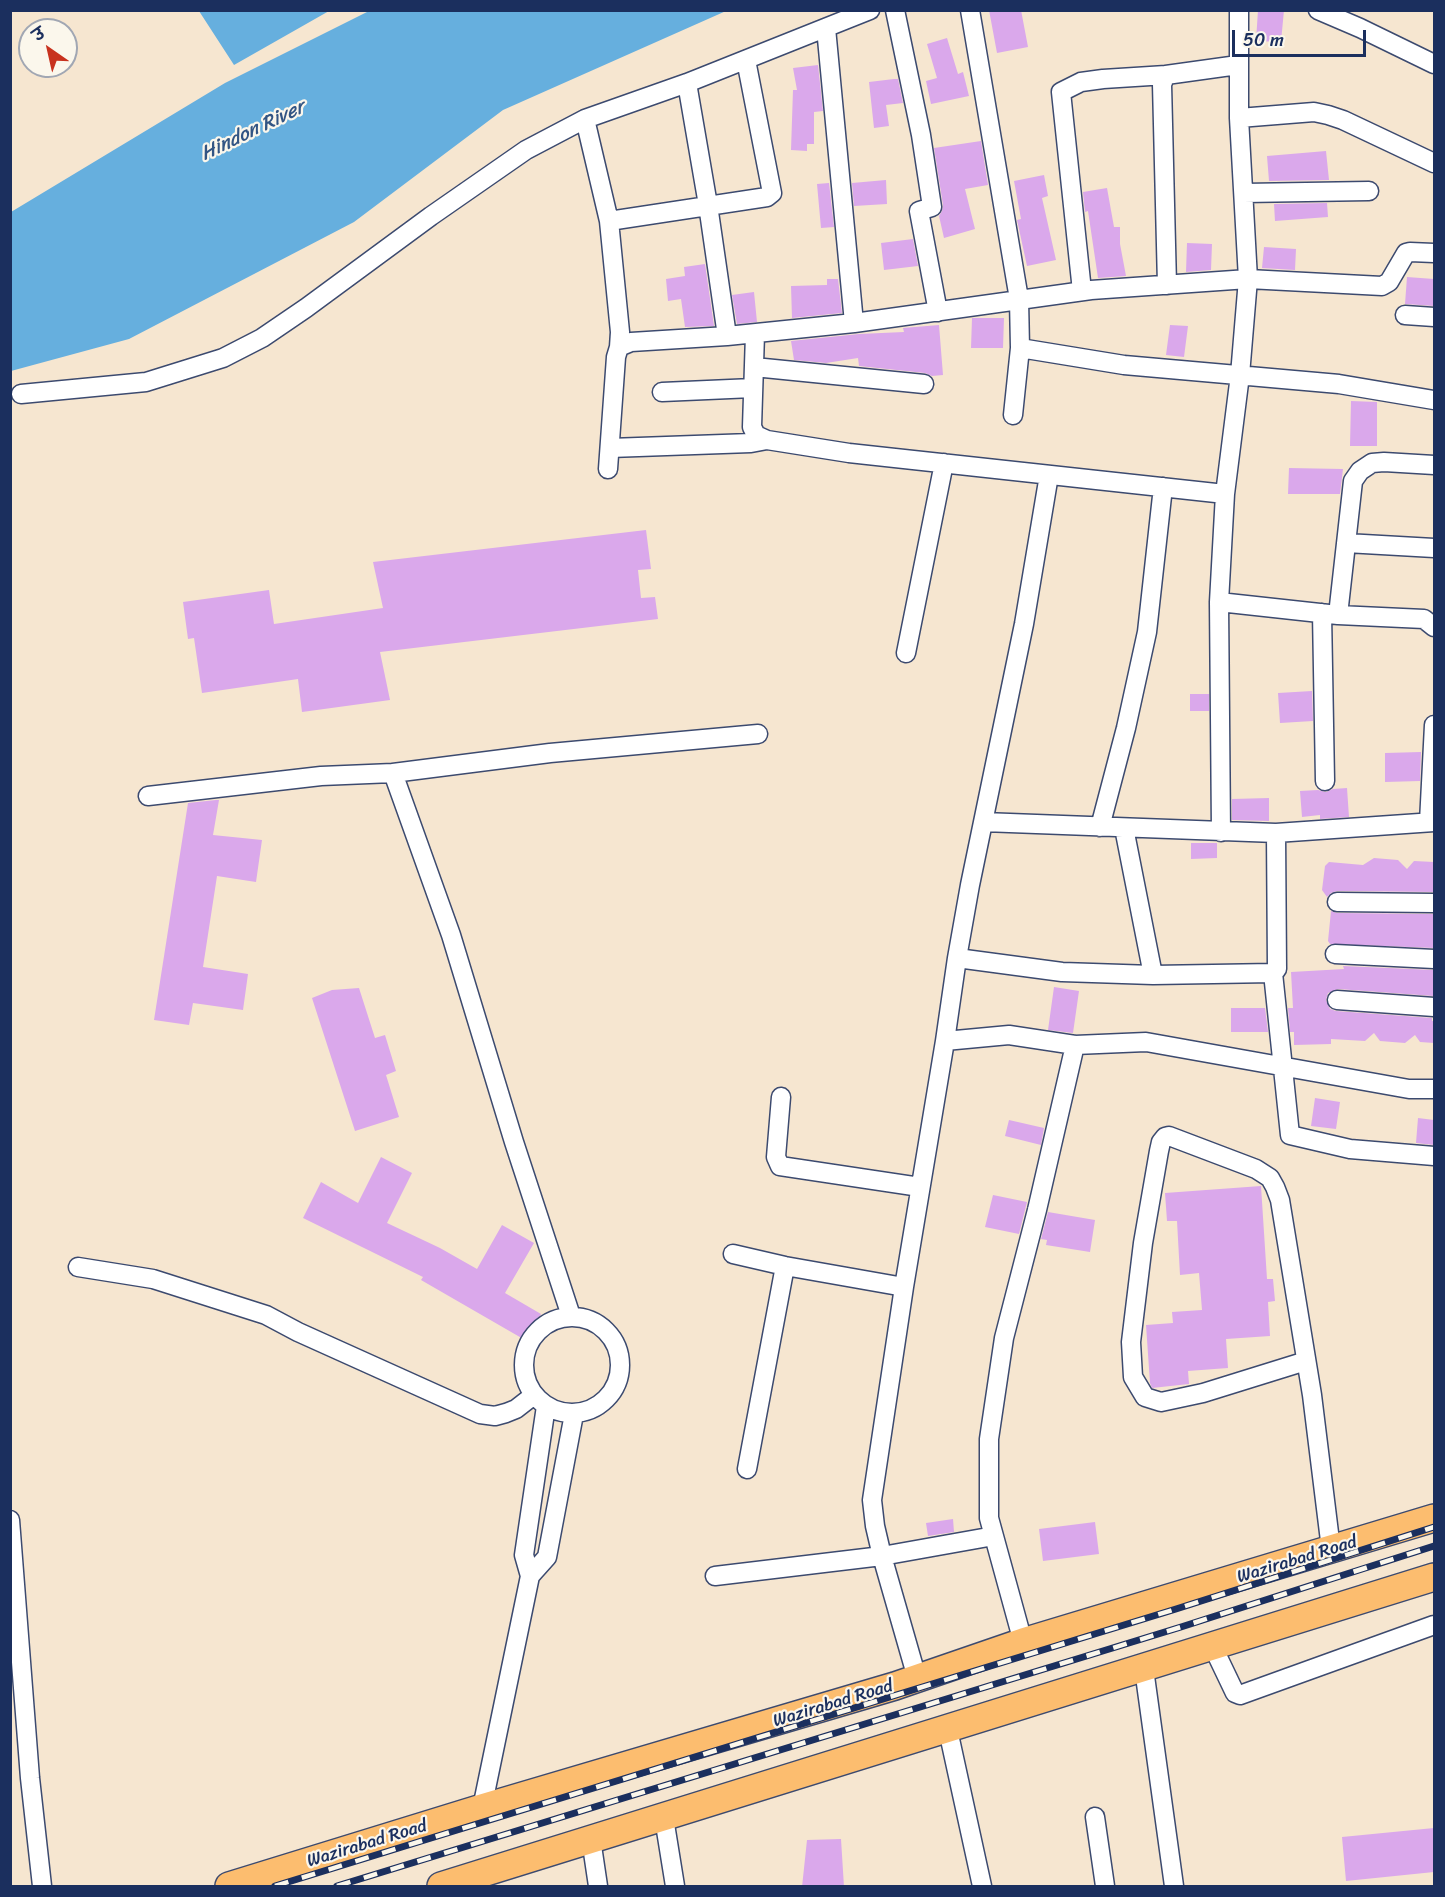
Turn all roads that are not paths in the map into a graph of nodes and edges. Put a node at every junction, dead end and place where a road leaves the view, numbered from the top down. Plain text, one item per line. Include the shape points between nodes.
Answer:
1 (870, 10) edge
2 (895, 10) edge
3 (970, 10) edge
4 (1239, 10) edge
5 (1318, 10) edge
6 (826, 28) junction
7 (746, 60) junction
8 (1434, 64) edge
9 (1238, 65) junction
10 (1166, 75) junction
11 (687, 83) junction
12 (1239, 118) junction
13 (585, 119) junction
14 (1434, 163) edge
15 (1369, 191) dead end
16 (1245, 193) junction
17 (708, 206) junction
18 (609, 220) junction
19 (1434, 253) edge
20 (1248, 279) junction
21 (1167, 285) junction
22 (1082, 291) junction
23 (1018, 299) junction
24 (938, 312) junction
25 (1405, 315) dead end
26 (1434, 317) edge
27 (854, 322) junction
28 (755, 334) junction
29 (727, 336) junction
30 (619, 347) junction
31 (1020, 348) junction
32 (754, 367) junction
33 (1240, 375) junction
34 (924, 384) dead end
35 (753, 388) junction
36 (662, 392) dead end
37 (21, 394) dead end
38 (1434, 400) edge
39 (1013, 415) dead end
40 (767, 440) junction
41 (610, 448) junction
42 (944, 464) junction
43 (1434, 465) edge
44 (608, 469) dead end
45 (1049, 475) junction
46 (1163, 487) junction
47 (1225, 494) junction
48 (1346, 543) junction
49 (1434, 548) edge
50 (1220, 602) junction
51 (1330, 614) junction
52 (1434, 627) edge
53 (906, 653) dead end
54 (1434, 725) edge
55 (758, 734) dead end
56 (393, 773) junction
57 (1325, 780) dead end
58 (148, 796) dead end
59 (983, 822) junction
60 (1432, 822) edge
61 (1100, 827) junction
62 (1124, 828) junction
63 (1221, 832) junction
64 (1276, 833) junction
65 (1337, 902) dead end
66 (1434, 903) edge
67 (1335, 954) dead end
68 (957, 958) junction
69 (1434, 959) edge
70 (1273, 973) junction
71 (1153, 975) junction
72 (1337, 1000) dead end
73 (1434, 1006) edge
74 (945, 1041) junction
75 (1075, 1045) junction
76 (1283, 1065) junction
77 (1434, 1089) edge
78 (781, 1097) dead end
79 (1434, 1156) edge
80 (920, 1187) junction
81 (733, 1254) dead end
82 (785, 1266) junction
83 (78, 1267) dead end
84 (904, 1287) junction
85 (571, 1316) junction
86 (1306, 1361) junction
87 (540, 1400) junction
88 (574, 1414) junction
89 (747, 1468) dead end
90 (1434, 1518) edge
91 (10, 1520) edge
92 (994, 1536) junction
93 (1331, 1550) junction
94 (882, 1556) junction
95 (530, 1576) junction
96 (715, 1576) dead end
97 (1434, 1577) edge
98 (1434, 1625) edge
99 (1023, 1642) junction
100 (1213, 1647) junction
101 (1144, 1669) junction
102 (917, 1678) junction
103 (948, 1730) junction
104 (482, 1808) junction
105 (1095, 1817) dead end
106 (664, 1818) junction
107 (591, 1839) junction
108 (481, 1880) edge
109 (42, 1887) edge
110 (230, 1887) edge
111 (441, 1887) edge
112 (598, 1887) edge
113 (675, 1887) edge
114 (982, 1887) edge
115 (1105, 1887) edge
116 (1174, 1887) edge

1 - 6 street
2 - 24 street via 932,207 919,211
3 - 23 street
4 - 9 street
5 - 8 street
6 - 7 street
6 - 27 street
7 - 11 street
7 - 17 street via 772,193 768,197
9 - 10 street
9 - 12 street
10 - 21 street via 1162,84
10 - 22 street via 1081,82 1061,92
11 - 13 street
11 - 17 street
12 - 14 street via 1314,112 1328,115
12 - 16 street
13 - 18 street
13 - 37 street via 526,150 306,308 223,358 146,382
15 - 16 street
16 - 20 street
17 - 18 street
17 - 29 street
18 - 30 street
19 - 20 street via 1406,253 1389,282 1382,286
20 - 21 street
20 - 33 street
21 - 22 street
22 - 23 street
23 - 24 street
23 - 31 street
24 - 27 street
25 - 26 street
27 - 28 street
28 - 29 street
28 - 32 street
29 - 30 street via 632,342
30 - 41 street
31 - 33 street via 1124,365
31 - 39 street
32 - 34 street
32 - 35 street
33 - 38 street via 1339,384
33 - 47 street
35 - 36 street
35 - 40 street via 753,431
40 - 41 street
40 - 42 street
41 - 44 street
42 - 45 street
42 - 53 street
43 - 48 street via 1384,462 1372,463 1360,471 1353,481
45 - 46 street
45 - 59 street via 1024,624
46 - 47 street
46 - 61 street via 1147,632
47 - 50 street
48 - 49 street
48 - 51 street
50 - 51 street
50 - 63 street
51 - 52 street via 1424,619
51 - 57 street
54 - 60 street
55 - 56 street via 550,753
56 - 58 street via 321,776
56 - 85 street via 451,935
59 - 61 street
59 - 68 street
60 - 64 street
61 - 62 street
62 - 63 street
62 - 71 street
63 - 64 street
64 - 70 street via 1277,969
65 - 66 street
67 - 69 street
68 - 71 street via 1062,972
68 - 74 street
70 - 71 street
70 - 76 street
72 - 73 street
74 - 75 street via 1009,1035
74 - 80 street
75 - 76 street via 1146,1042
75 - 92 street via 1004,1338 989,1439 989,1518
76 - 77 street via 1409,1089
76 - 79 street via 1290,1135 1350,1149
78 - 80 street via 776,1157 780,1166
80 - 84 street
81 - 82 street
82 - 84 street
82 - 89 street
83 - 87 street via 153,1279 266,1315 480,1414 495,1416
84 - 94 street via 872,1500
85 - 87 street via 550,1321 533,1335 524,1354 524,1376
85 - 88 street via 592,1320 610,1333 620,1352 621,1374 612,1394 594,1407
86 - 86 street via 1280,1200 1270,1178 1256,1169 1165,1137 1159,1151 1143,1243 1131,1342 1134,1377 1145,1397 1161,1402 1203,1393
86 - 93 street
87 - 88 street via 560,1412
87 - 95 street via 524,1555
88 - 95 street via 547,1557
90 - 93 highway, Wazirabad Road
91 - 109 street
92 - 94 street
92 - 99 street
93 - 99 highway, Wazirabad Road
94 - 96 street
94 - 102 street
95 - 104 street
97 - 100 highway
98 - 100 street via 1240,1695 1235,1693
99 - 102 highway, Wazirabad Road
100 - 101 highway
101 - 103 highway
101 - 116 street
102 - 104 highway, Wazirabad Road
103 - 106 highway
103 - 114 street
104 - 110 highway, Wazirabad Road
105 - 115 street
106 - 107 highway
106 - 113 street
107 - 108 highway
107 - 112 street
108 - 111 highway

